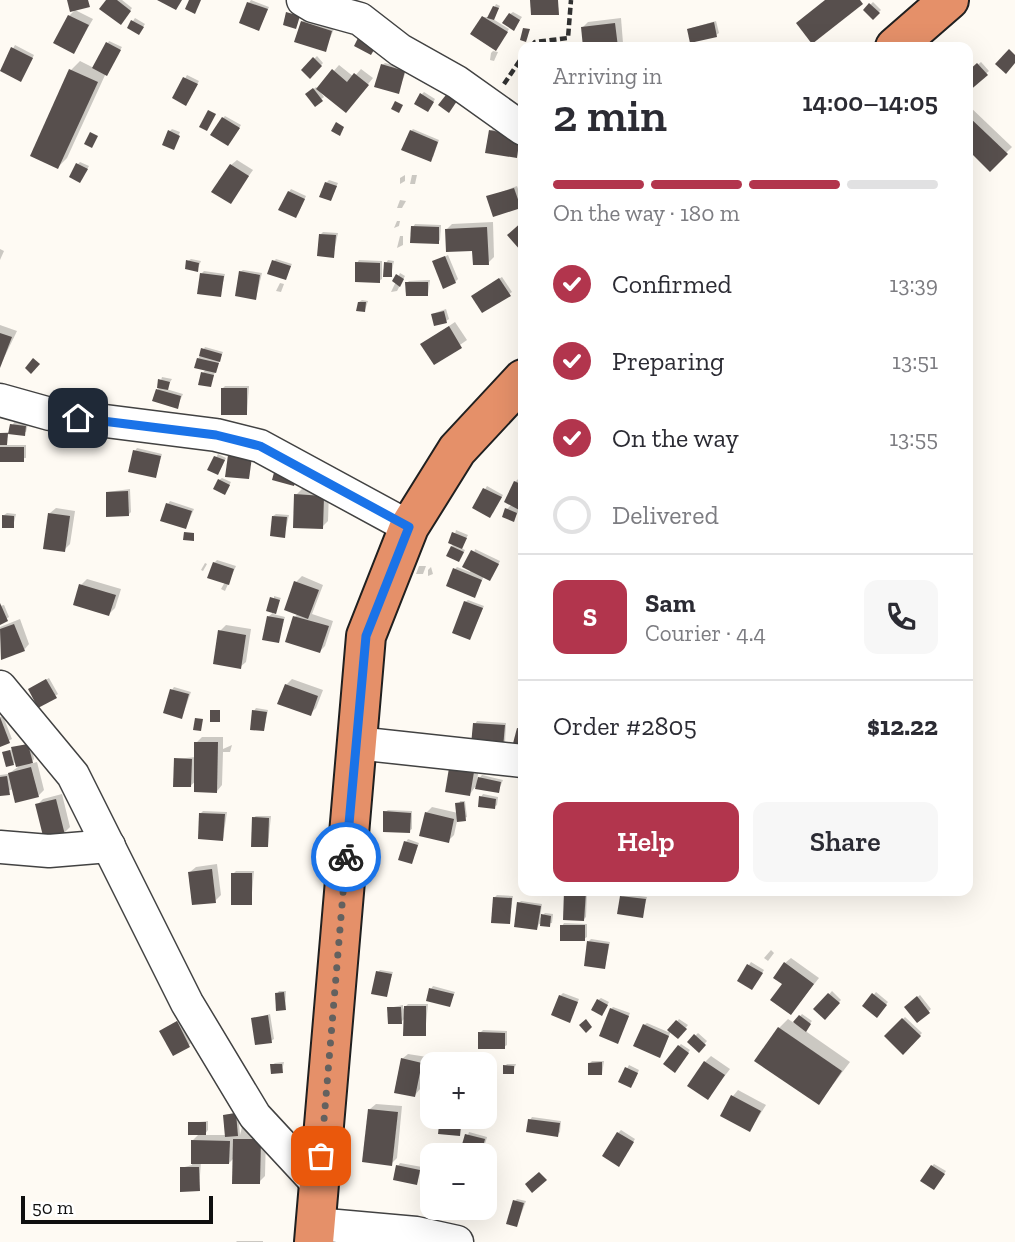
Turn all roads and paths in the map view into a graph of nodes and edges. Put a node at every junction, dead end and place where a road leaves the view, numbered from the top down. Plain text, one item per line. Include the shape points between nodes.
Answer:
1 (303, 0) edge
2 (571, 0) edge
3 (949, 0) edge
4 (536, 42) edge
5 (901, 42) edge
6 (518, 125) edge
7 (518, 384) edge
8 (0, 400) edge
9 (409, 527) junction
10 (0, 687) edge
11 (356, 743) junction
12 (518, 760) edge
13 (109, 846) junction
14 (0, 847) edge
15 (318, 1184) junction
16 (314, 1233) edge
17 (457, 1242) edge

1 - 6 street via 360,19
2 - 4 path via 568,38
3 - 5 highway
7 - 9 highway via 457,450
8 - 9 street via 50,414 216,435 260,446
9 - 11 highway via 366,636
10 - 13 street via 74,775
11 - 12 street
11 - 15 highway
13 - 14 street via 49,851
13 - 15 street via 187,1003 255,1116
15 - 16 highway
16 - 17 street via 416,1233

